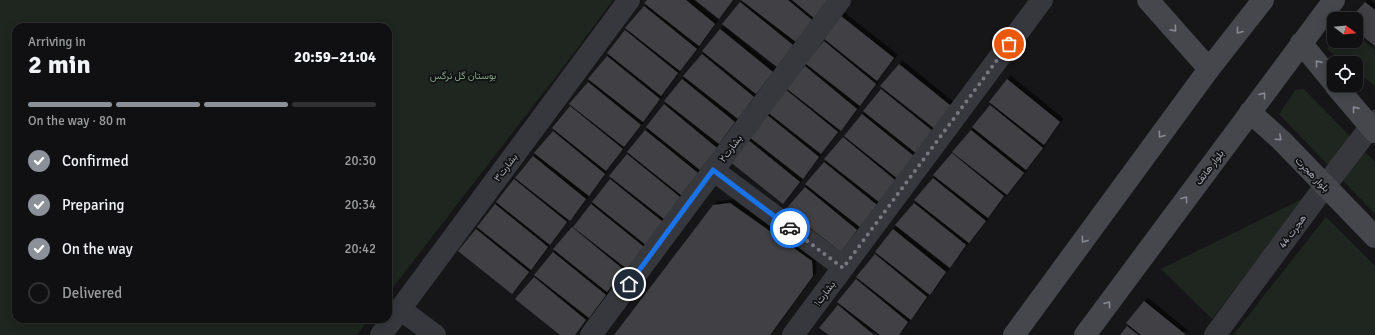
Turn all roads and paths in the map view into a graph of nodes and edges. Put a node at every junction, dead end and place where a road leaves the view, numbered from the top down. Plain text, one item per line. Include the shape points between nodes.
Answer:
1 (629, 0) edge
2 (840, 0) edge
3 (1042, 0) edge
4 (1148, 0) edge
5 (1334, 0) edge
6 (1256, 3) edge
7 (1301, 44) junction
8 (1209, 69) junction
9 (1327, 75) edge
10 (1342, 92) edge
11 (1250, 112) junction
12 (1373, 127) edge
13 (713, 170) junction
14 (1325, 186) junction
15 (1375, 237) edge
16 (843, 268) junction
17 (400, 309) junction
18 (392, 320) edge
19 (390, 323) edge
20 (381, 335) edge
21 (434, 335) edge
22 (591, 335) edge
23 (793, 335) edge
24 (1014, 335) edge
25 (1084, 335) edge
26 (1215, 335) edge

1 - 17 street, بشارت۳
2 - 13 street, بشارت۲
3 - 16 street, بشارت۱
4 -> 8 main road
5 - 7 main road, بلوار هاتف
6 -> 8 main road
9 -> 7 main road
11 -> 7 main road, بلوار هاتف
8 -> 24 main road
12 -> 10 main road
11 -> 14 main road, بلوار هجرت
25 -> 11 main road, بلوار هاتف
12 - 14 street, هجرت 44
13 - 16 street
13 - 22 street, بشارت۲
14 - 15 main road, بلوار هجرت
14 - 26 street, هجرت 44
16 - 23 street, بشارت۱
17 - 18 street, بشارت۳
17 - 21 street
19 - 20 street, بشارت۳

